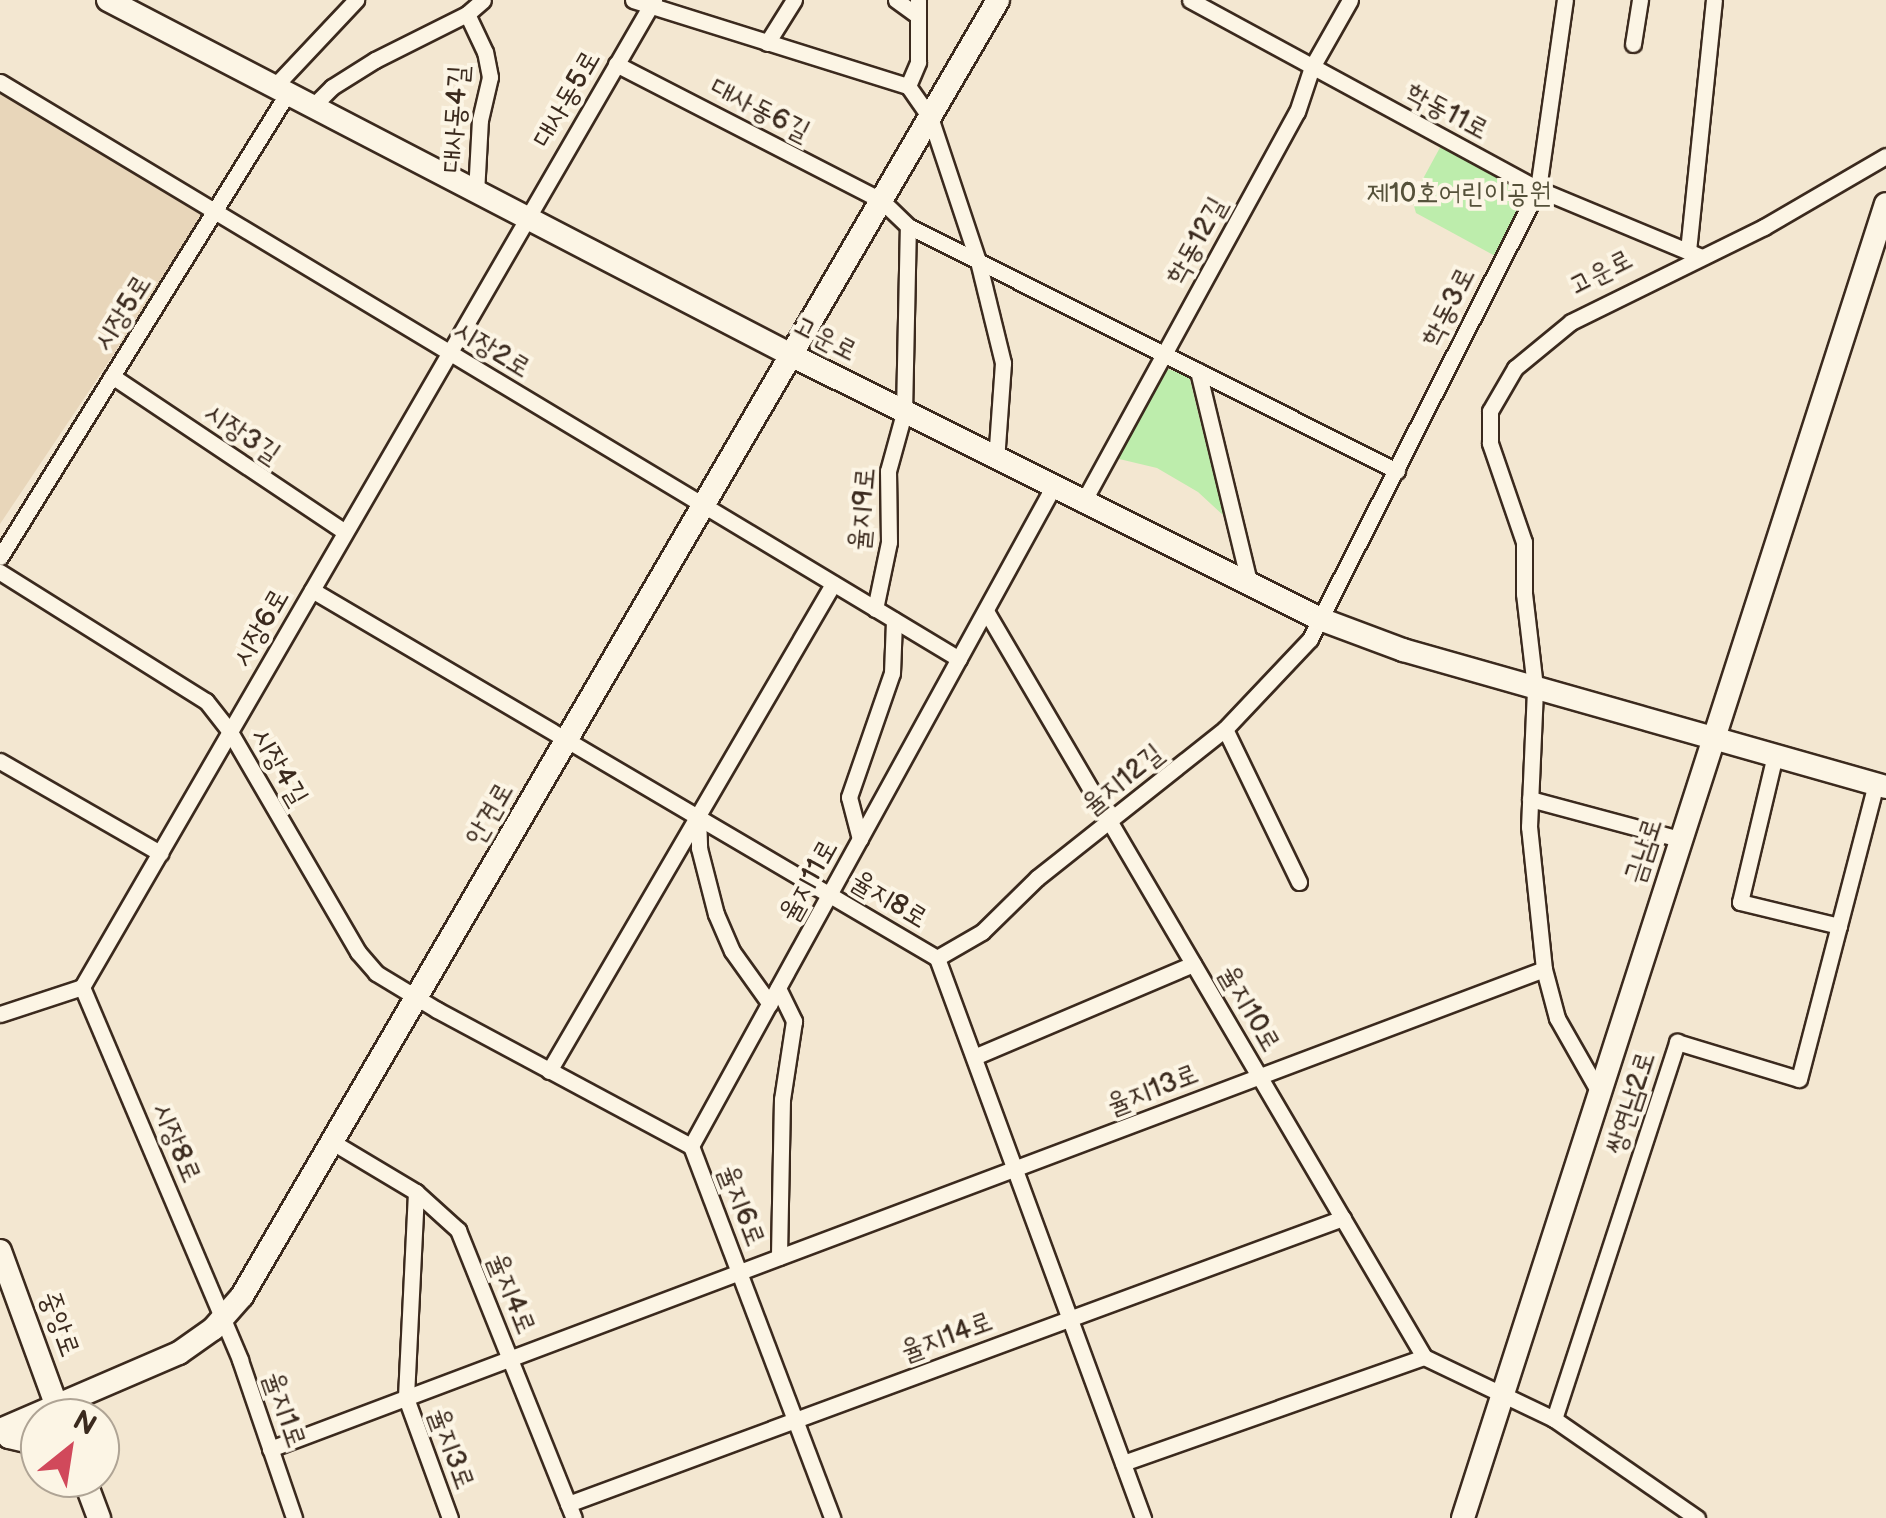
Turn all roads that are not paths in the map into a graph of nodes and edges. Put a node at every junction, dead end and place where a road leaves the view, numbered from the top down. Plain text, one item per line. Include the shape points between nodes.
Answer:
1 (108, 0) edge
2 (356, 0) edge
3 (483, 0) edge
4 (633, 0) edge
5 (794, 0) edge
6 (896, 0) edge
7 (998, 0) edge
8 (1190, 0) edge
9 (1350, 0) edge
10 (1565, 0) edge
11 (1640, 0) edge
12 (1714, 0) edge
13 (652, 2) edge
14 (917, 8) edge
15 (467, 14) junction
16 (767, 43) junction
17 (1633, 44) dead end
18 (616, 64) junction
19 (1312, 67) junction
20 (0, 82) edge
21 (908, 86) junction
22 (280, 90) junction
23 (312, 107) junction
24 (930, 117) junction
25 (1886, 156) edge
26 (1538, 189) junction
27 (476, 193) junction
28 (881, 200) junction
29 (1886, 204) edge
30 (216, 211) junction
31 (526, 219) junction
32 (908, 226) junction
33 (1693, 253) junction
34 (978, 261) junction
35 (448, 352) junction
36 (1164, 354) junction
37 (791, 356) junction
38 (1198, 371) junction
39 (112, 376) junction
40 (904, 413) junction
41 (996, 460) junction
42 (1396, 471) junction
43 (1052, 489) junction
44 (1082, 504) junction
45 (703, 507) junction
46 (345, 532) junction
47 (0, 557) edge
48 (0, 572) edge
49 (834, 584) junction
50 (1250, 587) junction
51 (312, 590) junction
52 (875, 609) junction
53 (986, 611) junction
54 (894, 620) junction
55 (1320, 620) junction
56 (959, 659) junction
57 (1534, 687) junction
58 (1225, 729) junction
59 (230, 732) junction
60 (1712, 736) junction
61 (569, 738) junction
62 (1775, 755) junction
63 (0, 761) edge
64 (1881, 786) edge
65 (1530, 799) junction
66 (698, 815) junction
67 (1111, 824) junction
68 (860, 839) junction
69 (1679, 840) junction
70 (160, 853) junction
71 (1299, 882) dead end
72 (830, 894) junction
73 (1839, 926) junction
74 (937, 958) junction
75 (1193, 964) junction
76 (1544, 969) junction
77 (82, 986) junction
78 (778, 988) junction
79 (418, 999) junction
80 (770, 1004) junction
81 (0, 1014) edge
82 (974, 1057) junction
83 (549, 1070) junction
84 (1259, 1076) junction
85 (1599, 1092) junction
86 (334, 1143) junction
87 (691, 1146) junction
88 (1015, 1168) junction
89 (416, 1192) junction
90 (1343, 1218) junction
91 (0, 1251) edge
92 (779, 1257) junction
93 (739, 1272) junction
94 (1070, 1319) junction
95 (223, 1320) junction
96 (1424, 1356) junction
97 (510, 1359) junction
98 (1502, 1395) junction
99 (54, 1398) edge
100 (92, 1398) edge
101 (406, 1398) junction
102 (1554, 1419) junction
103 (795, 1420) junction
104 (270, 1450) junction
105 (1124, 1464) junction
106 (571, 1511) edge
107 (294, 1518) edge
108 (450, 1518) edge
109 (832, 1518) edge
110 (1144, 1518) edge
111 (1463, 1518) edge
112 (1697, 1518) edge

1 - 22 street, 고운로
2 - 22 street, 시장5로
3 - 15 street
4 - 13 street
5 - 16 street
6 - 14 street
7 - 24 street, 안견로
8 - 19 street, 학동11로
9 - 19 street, 학동12길
10 - 26 street, 학동3로
11 - 17 street
12 - 33 street
13 - 16 street
13 - 18 street, 대사동5로
14 - 21 street via 918,62
15 - 23 street via 375,60
15 - 27 street, 대사동4길 via 490,68
16 - 21 street
18 - 28 street, 대사동6길
18 - 31 street, 대사동5로
19 - 26 street, 학동11로
19 - 36 street, 학동12길 via 1296,112
20 - 30 street, 시장2로
21 - 24 street
22 - 23 street, 고운로
22 - 30 street, 시장5로
23 - 27 street, 고운로
24 - 28 street, 안견로
24 - 34 street
25 - 33 street via 1764,227
26 - 33 street, 학동11로
26 - 42 street, 학동3로
27 - 31 street, 고운로
28 - 32 street, 대사동6길
28 - 37 street, 안견로
29 - 60 street, 금남로
30 - 35 street, 시장2로
30 - 39 street, 시장5로
31 - 35 street, 시장6로
31 - 37 street, 고운로
32 - 34 street, 대사동6길
32 - 40 street, 율지9로
33 - 57 street, 고운로 via 1553,335 1508,376 1490,411 1490,443 1524,542
34 - 36 street, 대사동6길
34 - 41 street via 1003,363
35 - 45 street, 시장2로
35 - 46 street, 시장6로
36 - 38 street, 대사동6길
36 - 44 street, 학동12길
37 - 40 street, 고운로
37 - 45 street, 안견로
38 - 42 street, 대사동6길
38 - 50 street
39 - 46 street, 시장3길
39 - 47 street, 시장5로
40 - 41 street, 고운로
40 - 52 street, 율지9로 via 888,471 889,542
41 - 43 street, 고운로
42 - 55 street, 학동3로
43 - 44 street, 고운로
43 - 53 street
44 - 50 street, 고운로
45 - 49 street, 시장2로
45 - 61 street, 안견로
46 - 51 street, 시장6로
48 - 59 street, 시장4길 via 206,701
49 - 52 street, 시장2로
49 - 66 street
50 - 55 street, 고운로
51 - 59 street, 시장6로
51 - 61 street, 율지8로
52 - 54 street, 시장2로
53 - 56 street
53 - 67 street, 율지10로
54 - 56 street, 시장2로
54 - 68 street, 율지11로 via 892,674 849,797
55 - 57 street, 고운로
55 - 58 street, 율지12길 via 1292,660
56 - 68 street
57 - 60 street, 고운로
57 - 65 street, 고운로
58 - 67 street, 율지12길
58 - 71 street
59 - 70 street, 시장6로
59 - 79 street, 시장4길 via 364,960
60 - 62 street, 고운로
60 - 69 street, 금남로
61 - 66 street, 율지8로
61 - 79 street, 안견로
62 - 64 street, 고운로
62 - 73 street via 1740,902
63 - 70 street
64 - 73 street, 쌍연남2로
65 - 69 street
65 - 76 street, 고운로
66 - 72 street, 율지8로
66 - 80 street via 716,914 732,951
66 - 83 street
67 - 74 street, 율지12길 via 1037,878 982,932
67 - 75 street, 율지10로
68 - 72 street, 율지11로
69 - 85 street, 금남로
70 - 77 street, 시장6로
72 - 74 street, 율지8로
72 - 78 street, 율지11로
73 - 102 street, 쌍연남2로 via 1799,1079 1677,1042
74 - 82 street, 율지8로
75 - 82 street
75 - 84 street, 율지10로
76 - 84 street, 율지13로
76 - 85 street via 1557,1018
77 - 81 street
77 - 95 street, 시장8로
78 - 80 street, 율지11로
78 - 92 street via 794,1021 782,1099
79 - 83 street, 율지6로
79 - 86 street, 안견로
80 - 87 street, 율지11로
82 - 88 street, 율지8로
83 - 87 street, 율지6로
84 - 88 street, 율지13로
84 - 90 street, 율지10로
85 - 98 street, 금남로
86 - 89 street, 율지4로
86 - 95 street, 안견로
87 - 93 street, 율지6로
88 - 92 street, 율지13로
88 - 94 street, 율지8로
89 - 97 street, 율지4로 via 458,1230
89 - 101 street
90 - 94 street, 율지14로
90 - 96 street, 율지10로
91 - 99 street, 중앙로
92 - 93 street, 율지13로
93 - 97 street, 율지13로
93 - 103 street, 율지6로
94 - 103 street, 율지14로
94 - 105 street, 율지8로
95 - 100 street, 안견로 via 179,1354
95 - 104 street, 율지1로
96 - 98 street
96 - 105 street
97 - 101 street, 율지13로
97 - 106 street, 율지4로
98 - 102 street
98 - 111 street, 금남로
101 - 104 street, 율지13로
101 - 108 street, 율지3로
102 - 112 street
103 - 106 street, 율지14로
103 - 109 street, 율지6로
104 - 107 street, 율지1로
105 - 110 street, 율지8로

